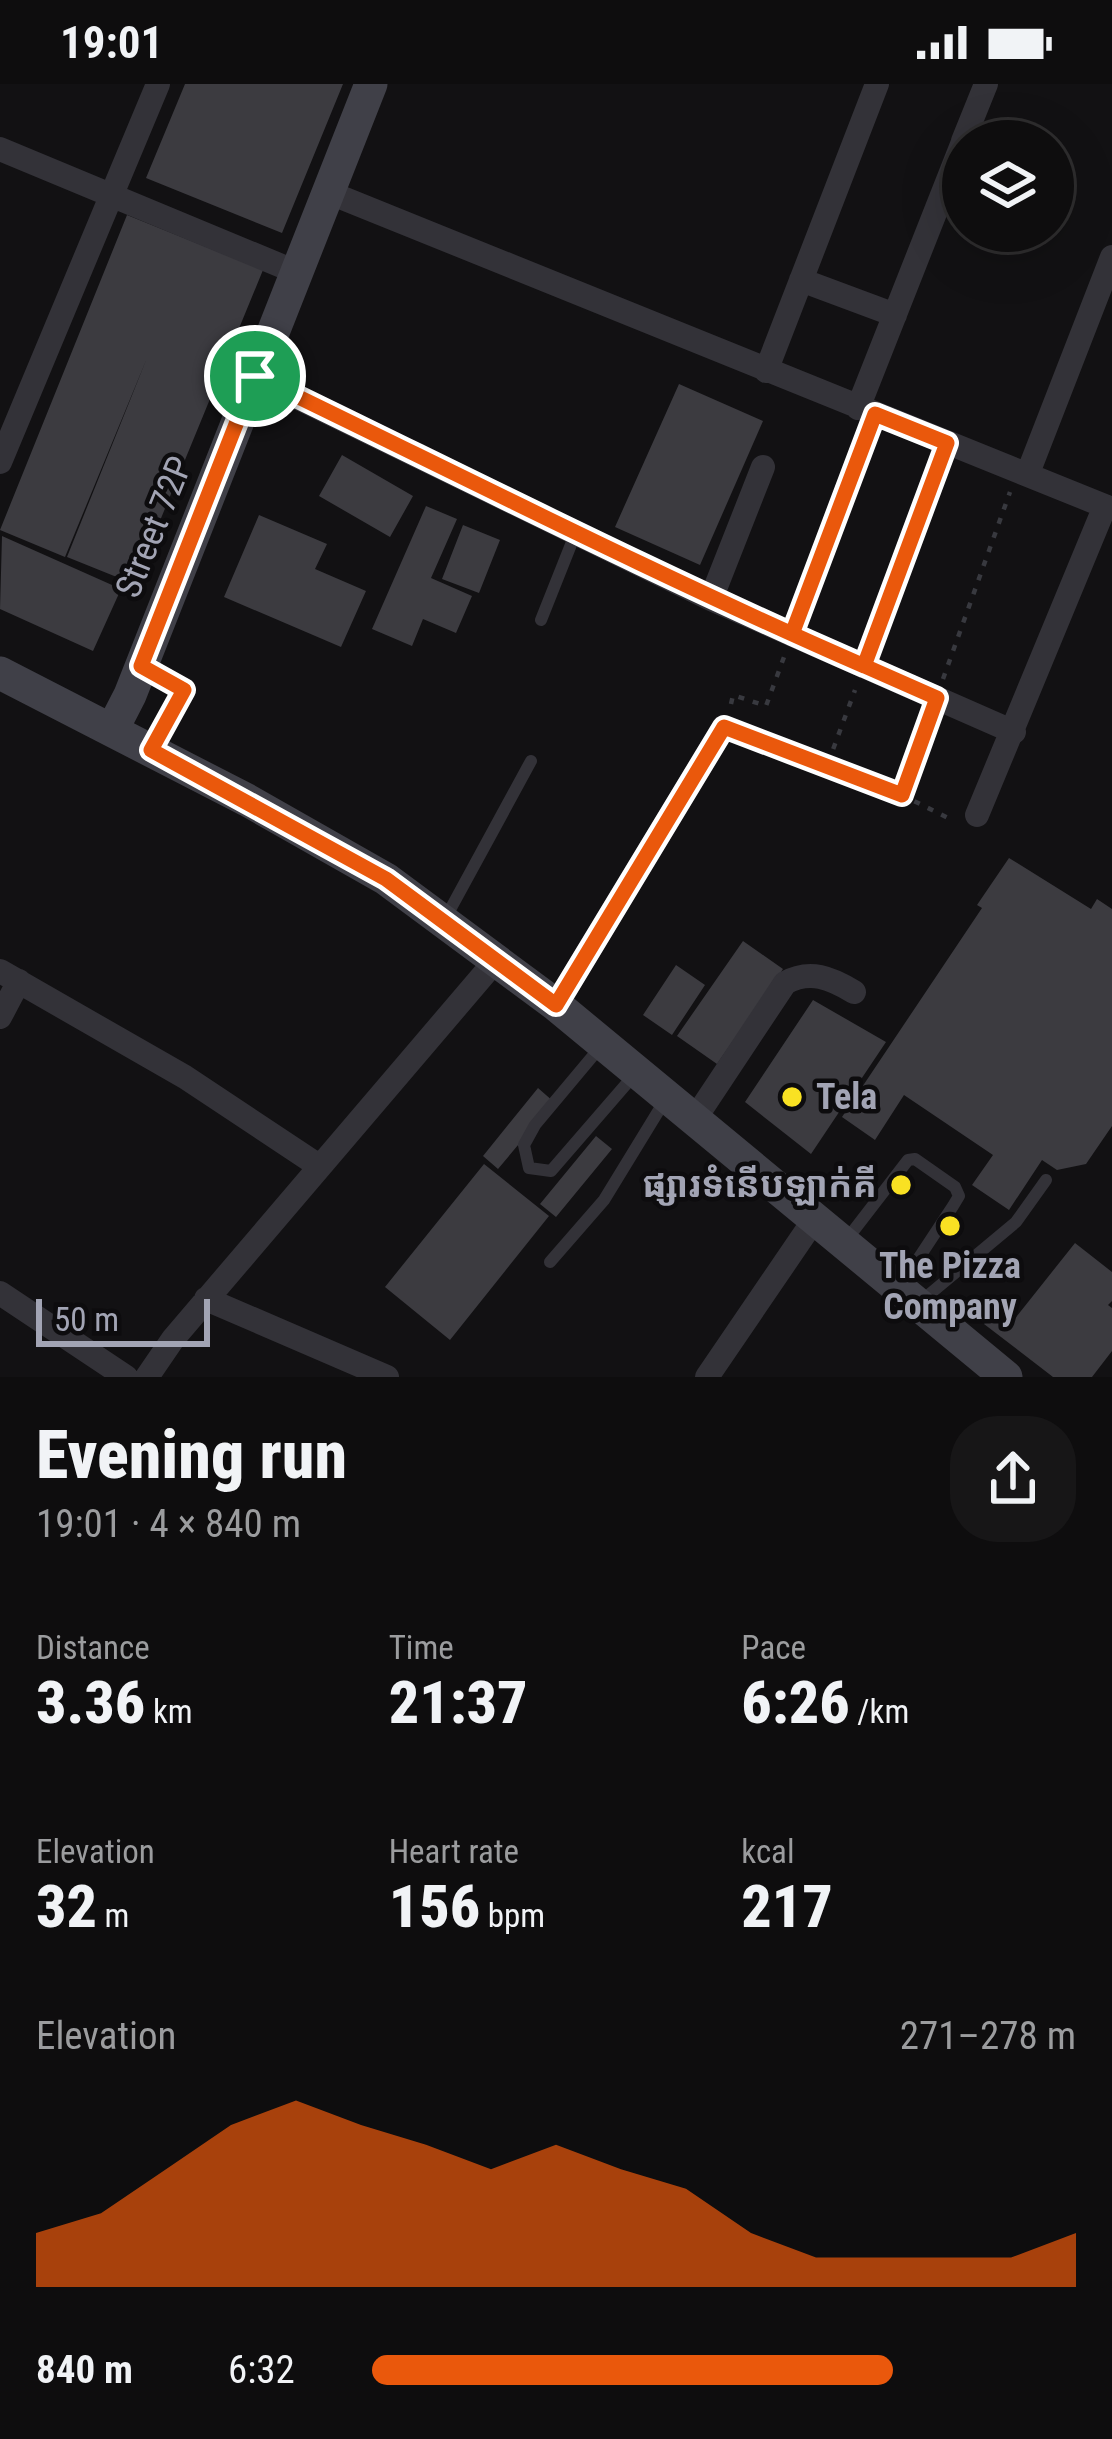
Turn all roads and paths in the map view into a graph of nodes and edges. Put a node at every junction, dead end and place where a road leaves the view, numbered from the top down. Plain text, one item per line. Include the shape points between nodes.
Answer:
1 (158, 84) edge
2 (370, 84) edge
3 (877, 84) edge
4 (986, 84) edge
5 (971, 120) edge
6 (0, 149) edge
7 (328, 192) junction
8 (111, 195) junction
9 (942, 195) edge
10 (1112, 257) edge
11 (296, 272) junction
12 (801, 280) junction
13 (895, 315) junction
14 (766, 371) junction
15 (255, 376) junction
16 (867, 411) junction
17 (947, 443) junction
18 (0, 462) edge
19 (764, 466) dead end
20 (1023, 471) junction
21 (1109, 507) edge
22 (577, 531) junction
23 (711, 599) junction
24 (541, 620) dead end
25 (792, 634) junction
26 (141, 666) junction
27 (864, 666) junction
28 (0, 673) edge
29 (937, 698) junction
30 (724, 727) junction
31 (112, 730) junction
32 (1014, 732) junction
33 (151, 750) junction
34 (531, 761) dead end
35 (826, 766) junction
36 (902, 795) junction
37 (977, 815) joint
38 (445, 920) junction
39 (497, 959) junction
40 (9, 976) edge
41 (854, 992) dead end
42 (556, 1005) junction
43 (0, 1017) edge
44 (602, 1044) junction
45 (637, 1072) junction
46 (667, 1097) junction
47 (694, 1120) junction
48 (319, 1166) junction
49 (1046, 1180) dead end
50 (814, 1220) junction
51 (844, 1244) junction
52 (550, 1262) dead end
53 (0, 1293) edge
54 (908, 1296) junction
55 (206, 1299) junction
56 (147, 1376) edge
57 (1004, 1376) edge
58 (387, 1377) edge
59 (707, 1377) edge

1 - 8 street
2 - 7 main road, Street 72P
3 - 12 street
4 - 5 street
6 - 8 street
7 - 11 main road, Street 72P
7 - 14 street
8 - 11 street
8 - 18 street
9 - 13 street
10 - 20 street
11 - 15 main road, Street 72P
12 - 13 street
12 - 14 street
13 - 16 street
14 - 16 street
15 - 22 street
15 - 26 main road, Street 72P
16 - 17 street
16 - 25 path
17 - 20 street
17 - 27 path
19 - 23 street
20 - 21 street
20 - 29 path
21 - 32 street
22 - 23 street
22 - 24 lane
23 - 25 street
25 - 27 street
25 - 30 path via 766,706 733,695
26 - 31 main road, Street 72P
26 - 33 lane via 184,690
27 - 29 street
27 - 35 path
28 - 31 main road
29 - 32 street
29 - 36 path
30 - 35 path
30 - 42 street
31 - 33 main road
32 - 37 street
33 - 38 main road
34 - 38 lane
35 - 36 path
36 - 37 path via 961,824
38 - 39 main road
39 - 42 main road
39 - 48 street
40 - 43 street
40 - 48 street
41 - 47 street via 828,976 785,983
42 - 44 main road
44 - 45 main road
44 - 45 lane via 524,1145 529,1168 551,1171
45 - 46 main road
46 - 47 main road
46 - 52 lane via 604,1200
47 - 50 main road
48 - 55 street
49 - 54 lane via 1016,1222
50 - 51 main road
50 - 59 street
51 - 54 main road
51 - 54 lane via 908,1160 955,1187 959,1196
53 - 56 street
54 - 57 main road
55 - 56 street
55 - 58 street

